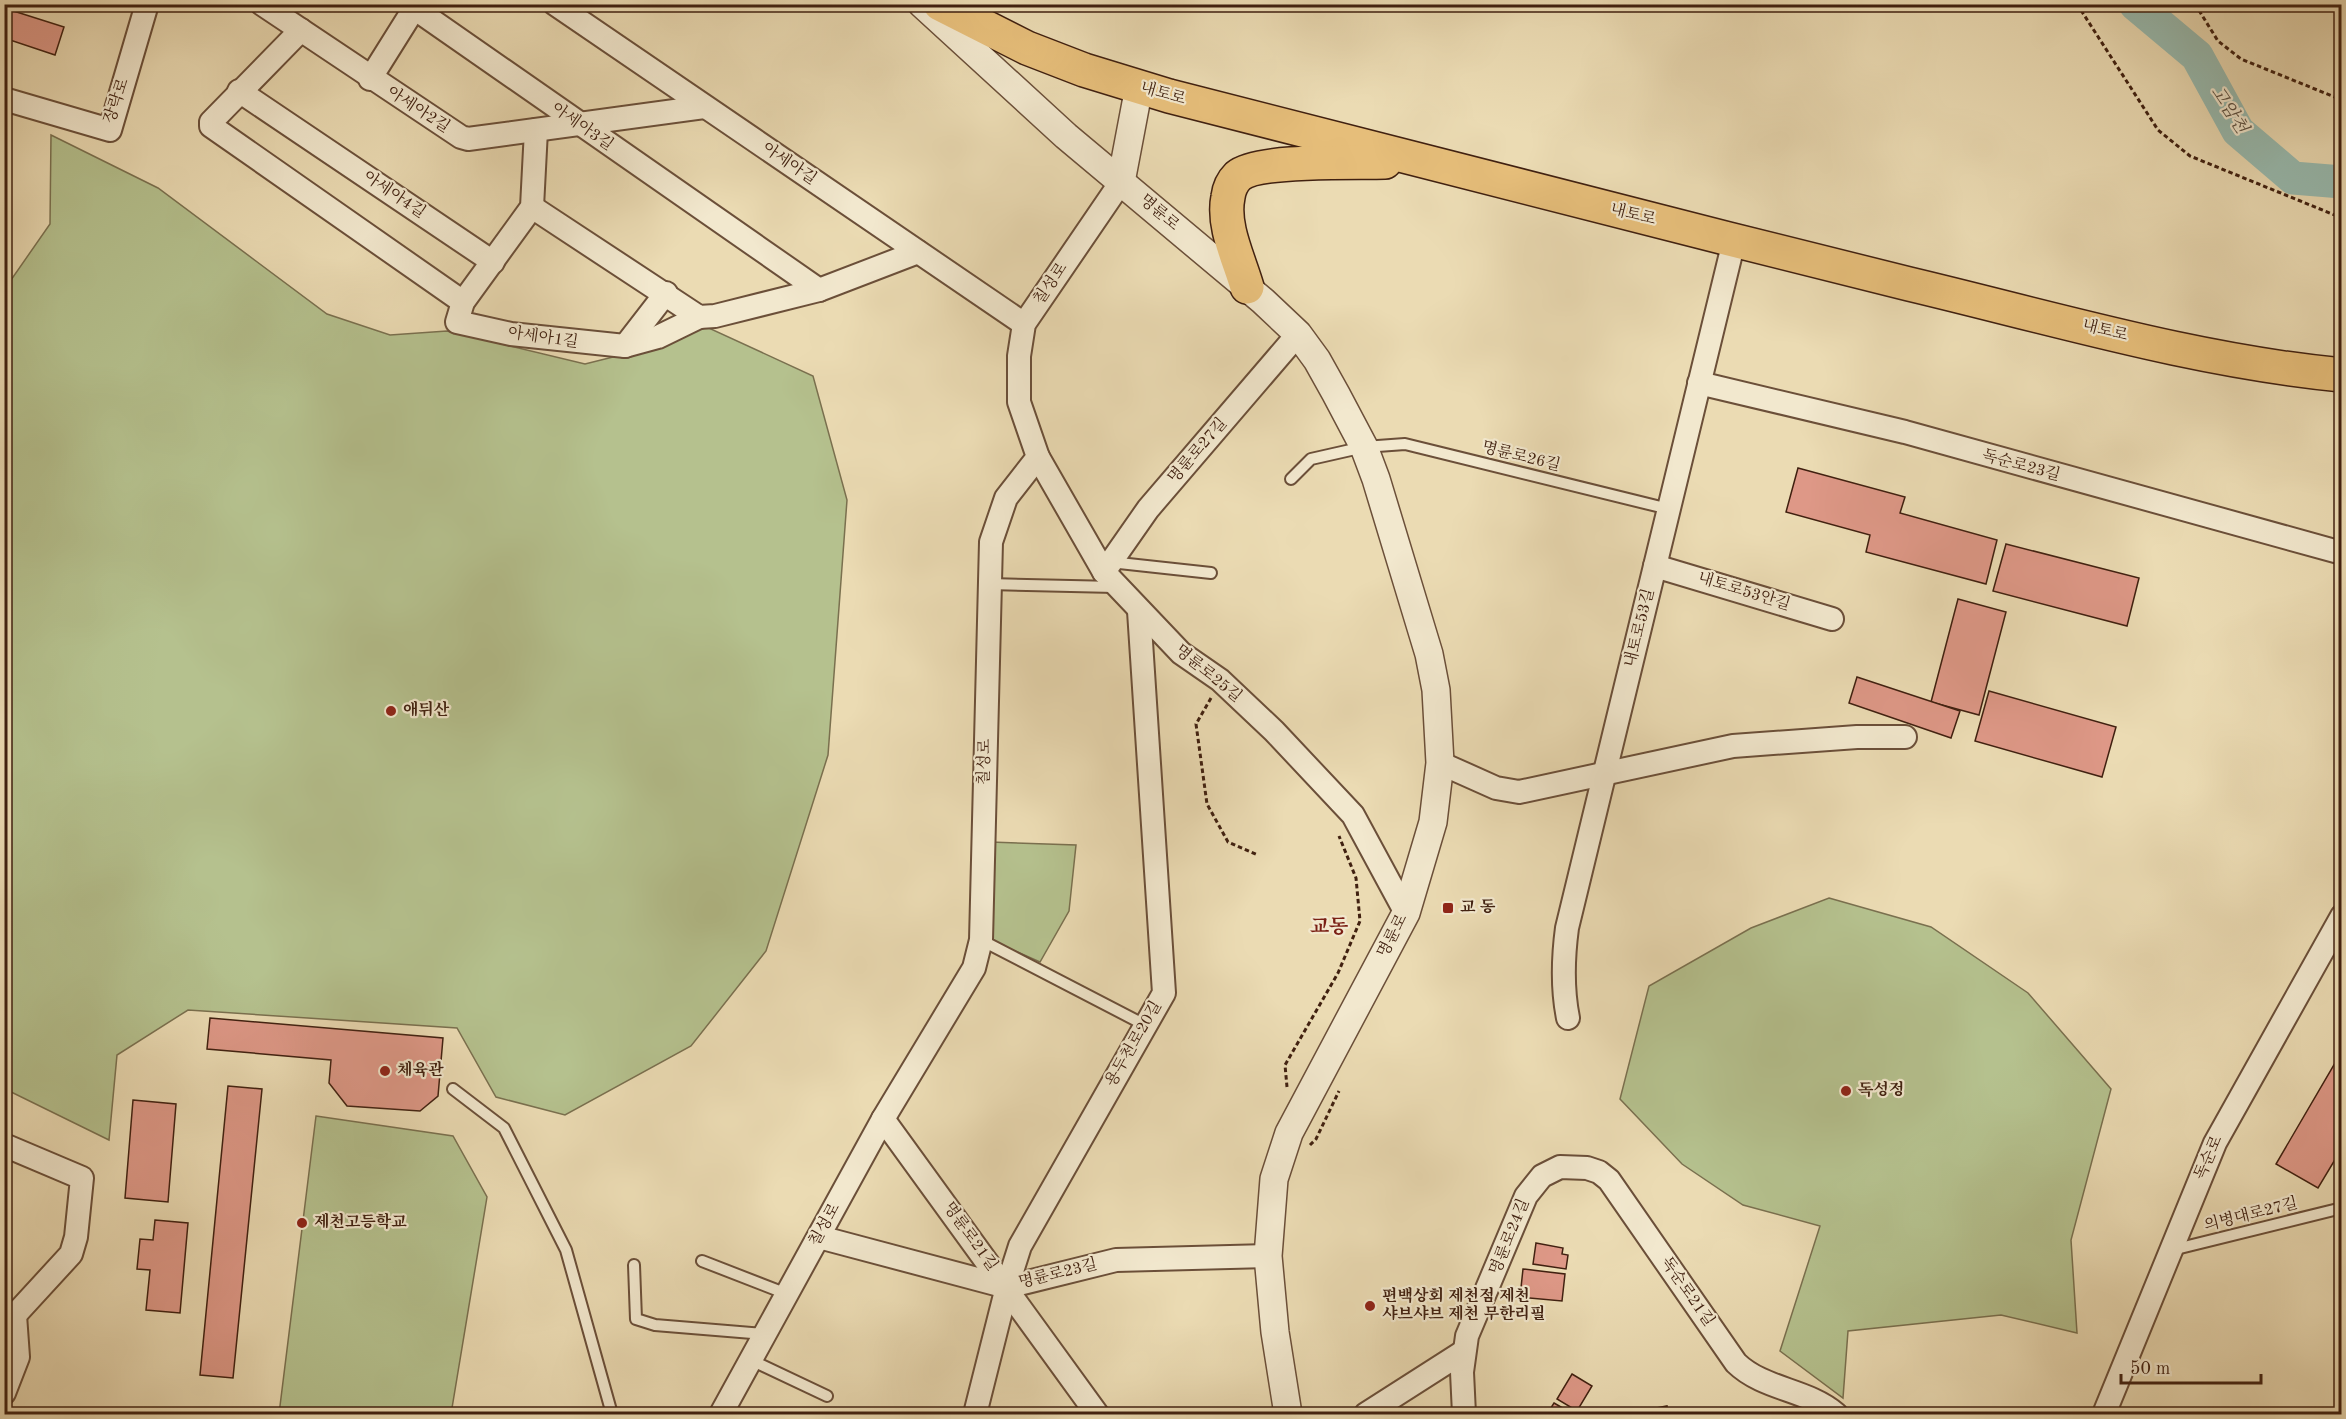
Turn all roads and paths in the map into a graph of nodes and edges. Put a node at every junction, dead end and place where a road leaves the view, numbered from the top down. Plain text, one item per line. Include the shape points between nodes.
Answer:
1 (147, 4) edge
2 (262, 4) edge
3 (555, 4) edge
4 (922, 4) edge
5 (940, 4) edge
6 (2077, 4) edge
7 (2195, 4) edge
8 (416, 6) edge
9 (301, 30) junction
10 (370, 79) junction
11 (1139, 87) junction
12 (239, 91) junction
13 (4, 99) edge
14 (2342, 100) edge
15 (704, 107) junction
16 (580, 126) junction
17 (536, 130) junction
18 (1424, 161) junction
19 (1121, 182) junction
20 (532, 207) junction
21 (2342, 218) edge
22 (1734, 241) junction
23 (918, 252) junction
24 (493, 262) junction
25 (1247, 287) junction
26 (819, 290) junction
27 (666, 293) junction
28 (464, 302) junction
29 (699, 317) junction
30 (1024, 324) junction
31 (1298, 334) junction
32 (625, 346) junction
33 (2342, 375) edge
34 (1699, 382) junction
35 (1364, 447) junction
36 (1038, 458) junction
37 (1291, 479) dead end
38 (1669, 509) junction
39 (2342, 553) edge
40 (1655, 566) junction
41 (1110, 573) junction
42 (1211, 573) dead end
43 (989, 584) junction
44 (1139, 611) junction
45 (1832, 619) dead end
46 (1220, 680) junction
47 (1905, 737) dead end
48 (1440, 763) junction
49 (1605, 771) junction
50 (1336, 828) dead end
51 (1258, 855) dead end
52 (1406, 913) junction
53 (2342, 916) edge
54 (981, 940) junction
55 (1568, 1018) dead end
56 (1145, 1025) junction
57 (1287, 1088) dead end
58 (453, 1089) dead end
59 (883, 1119) junction
60 (4, 1145) edge
61 (1549, 1170) joint
62 (2342, 1208) edge
63 (819, 1237) junction
64 (2169, 1251) junction
65 (1268, 1256) junction
66 (702, 1261) dead end
67 (634, 1265) dead end
68 (1007, 1287) junction
69 (787, 1294) junction
70 (10, 1312) edge
71 (766, 1334) junction
72 (1463, 1352) junction
73 (751, 1360) junction
74 (4, 1393) edge
75 (827, 1396) dead end
76 (2100, 1412) edge
77 (612, 1414) edge
78 (720, 1414) edge
79 (975, 1414) edge
80 (1097, 1414) edge
81 (1288, 1414) edge
82 (1366, 1414) edge
83 (1464, 1414) edge
84 (1836, 1414) edge

1 - 13 street, 장락로 via 110,130
2 - 9 street, 아세아2길
3 - 15 street, 아세아길
4 - 19 street, 명륜로
5 - 11 main road, 내토로 via 1027,48
6 - 21 path via 2158,130 2190,156
7 - 14 path via 2218,41 2241,59
8 - 10 street, 아세아3길
8 - 16 street, 아세아3길
9 - 10 street, 아세아2길
9 - 12 street
10 - 17 street, 아세아2길 via 461,137
11 - 18 main road, 내토로
11 - 19 street
12 - 24 street, 아세아4길
12 - 28 street via 211,122 218,133
15 - 16 street, 아세아2길
15 - 23 street, 아세아길
16 - 17 street, 아세아2길
16 - 26 street, 아세아3길
17 - 20 street
18 - 22 main road, 내토로
18 - 25 main road via 1269,166 1239,175 1227,198 1228,224
19 - 25 street, 명륜로
19 - 30 street, 칠성로
20 - 24 street
20 - 27 street
22 - 33 main road, 내토로 via 2185,351
22 - 34 street, 내토로53길
23 - 26 street
23 - 30 street, 아세아길
24 - 28 street
25 - 31 street, 명륜로
26 - 29 street
27 - 29 street
27 - 32 street
28 - 32 street, 아세아1길 via 457,322 511,334
29 - 32 street via 658,337
30 - 36 street, 칠성로 via 1019,402
31 - 35 street, 명륜로 via 1317,360
31 - 41 street, 명륜로27길 via 1148,509
34 - 38 street, 내토로53길
34 - 39 street, 독순로23길 via 1905,432
35 - 37 lane via 1311,459
35 - 38 lane, 명륜로26길 via 1406,444
35 - 48 street, 명륜로 via 1429,654 1436,690
36 - 41 street, 명륜로25길
36 - 43 street, 칠성로 via 1006,498 996,522
38 - 40 street, 내토로53길
40 - 45 street, 내토로53안길
40 - 49 street, 내토로53길
41 - 42 lane
41 - 43 lane
41 - 44 street, 명륜로25길
43 - 54 street, 칠성로
44 - 46 street, 명륜로25길 via 1181,654
44 - 56 street, 용두천로20길 via 1164,993
46 - 51 path via 1196,724 1207,804 1228,842
46 - 52 street, 명륜로25길 via 1353,815
47 - 49 street via 1733,746
48 - 49 street via 1496,788 1519,792
48 - 52 street, 명륜로 via 1433,822
49 - 55 street, 내토로53길 via 1567,928 1564,999
50 - 57 path via 1356,878 1360,921 1338,973 1285,1065
52 - 65 street, 명륜로 via 1289,1133 1274,1179
53 - 64 street, 독순로 via 2215,1143
54 - 56 lane
54 - 59 street, 칠성로 via 974,968 963,989
56 - 68 street, 용두천로20길 via 1020,1246
58 - 77 lane via 504,1128 566,1250
59 - 63 street, 칠성로
59 - 68 street, 명륜로21길
60 - 70 street via 82,1178 71,1254
61 - 72 street, 명륜로24길 via 1526,1196
61 - 84 street, 독순로21길 via 1587,1168 1609,1180 1736,1363 1748,1375
62 - 64 lane, 의병대로27길
63 - 68 street, 명륜로23길
63 - 69 street, 칠성로
64 - 76 street, 독순로
65 - 68 street, 명륜로23길 via 1116,1260
65 - 81 street, 명륜로
66 - 69 lane
67 - 71 lane via 636,1319 656,1325
68 - 79 street, 용두천로20길
68 - 80 street, 명륜로21길
69 - 71 street, 칠성로
70 - 74 street via 18,1357
71 - 73 street, 칠성로
72 - 82 street
72 - 83 street, 명륜로24길
73 - 75 lane
73 - 78 street, 칠성로

